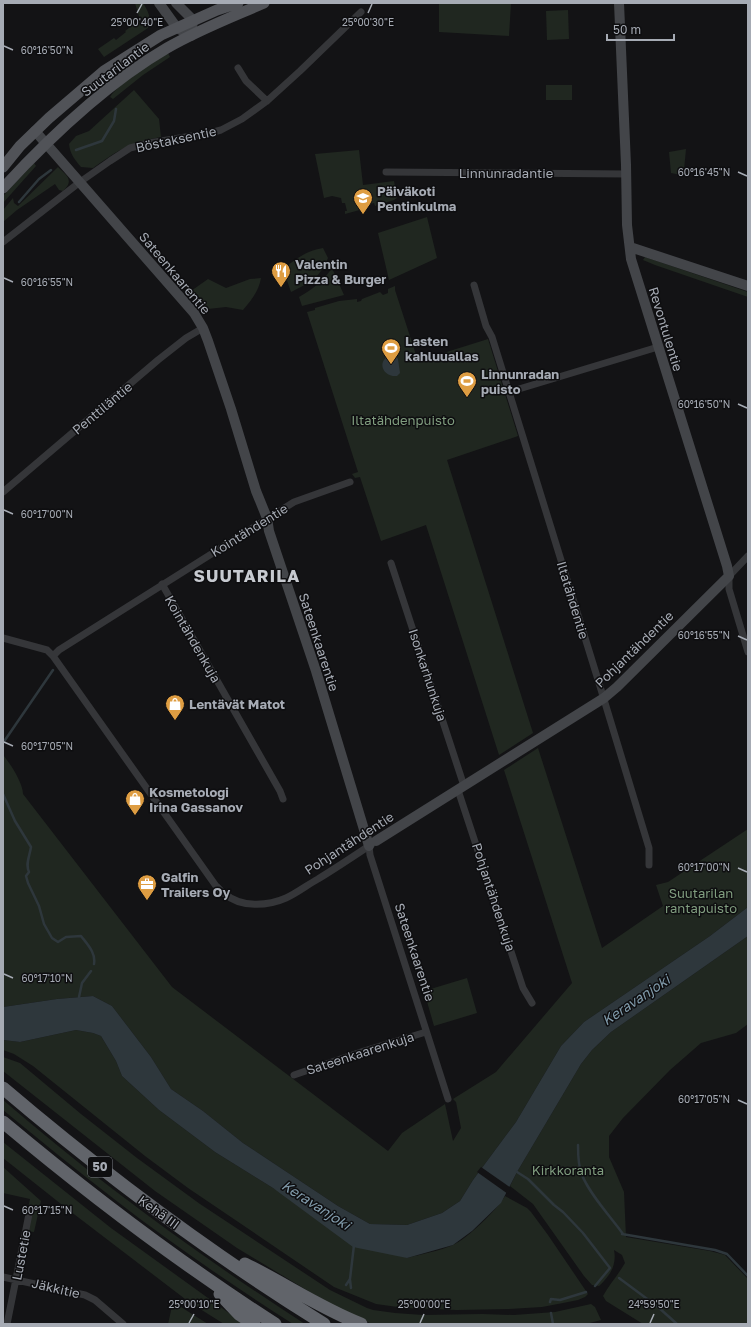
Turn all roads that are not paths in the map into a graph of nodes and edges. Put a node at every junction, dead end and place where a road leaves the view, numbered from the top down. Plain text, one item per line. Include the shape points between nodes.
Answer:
1 (159, 3) edge
2 (176, 3) edge
3 (238, 3) edge
4 (264, 3) edge
5 (619, 3) edge
6 (361, 12) dead end
7 (193, 20) junction
8 (177, 28) junction
9 (191, 36) junction
10 (238, 68) dead end
11 (267, 101) junction
12 (35, 131) junction
13 (46, 143) junction
14 (3, 167) edge
15 (386, 172) dead end
16 (626, 174) junction
17 (80, 182) junction
18 (3, 188) edge
19 (3, 242) edge
20 (630, 247) junction
21 (474, 285) dead end
22 (748, 286) edge
23 (203, 328) junction
24 (658, 347) junction
25 (509, 392) junction
26 (350, 482) dead end
27 (3, 492) edge
28 (267, 518) junction
29 (748, 556) edge
30 (391, 563) dead end
31 (729, 576) junction
32 (162, 584) junction
33 (3, 638) edge
34 (748, 652) edge
35 (53, 656) junction
36 (604, 698) junction
37 (461, 788) junction
38 (283, 799) dead end
39 (373, 843) junction
40 (649, 864) dead end
41 (532, 1003) dead end
42 (426, 1032) junction
43 (294, 1075) dead end
44 (3, 1088) edge
45 (448, 1099) dead end
46 (3, 1122) edge
47 (30, 1210) dead end
48 (200, 1242) junction
49 (201, 1274) junction
50 (3, 1277) edge
51 (16, 1279) junction
52 (7, 1324) edge
53 (123, 1324) edge
54 (254, 1324) edge
55 (274, 1324) edge
56 (324, 1324) edge
57 (361, 1324) edge

1 - 8 street
2 - 7 street
3 - 7 main road, Suutarilantie
4 - 9 main road, Suutarilantie
5 - 16 street, Revontulentie
6 - 11 street, Böstaksentie
7 - 8 main road, Suutarilantie
7 - 9 street
8 - 9 street
8 - 12 main road, Suutarilantie via 161,34 104,71
9 - 13 main road, Suutarilantie via 144,62 113,85
10 - 11 street via 246,81
11 - 17 street, Böstaksentie via 221,130 130,148
12 - 13 street, Sateenkaarentie
12 - 14 main road, Suutarilantie
13 - 17 street, Sateenkaarentie
13 - 18 main road, Suutarilantie
15 - 16 street, Linnunradantie
16 - 20 street, Revontulentie
17 - 19 street, Böstaksentie
17 - 23 street, Sateenkaarentie via 194,312
20 - 22 street
20 - 24 street, Revontulentie via 631,259
21 - 25 street, Iltatähdentie
23 - 27 street, Penttiläntie via 162,356
23 - 28 street, Sateenkaarentie
24 - 25 street
24 - 31 street, Revontulentie
25 - 36 street, Iltatähdentie
26 - 28 street, Kointähdentie via 294,502
28 - 32 street, Kointähdentie
28 - 39 street, Sateenkaarentie
29 - 31 street, Pohjantähdentie
30 - 37 street, Isonkarhunkuja
31 - 34 street, Revontulentie via 729,589
31 - 36 street, Pohjantähdentie
32 - 35 street, Kointähdentie
32 - 38 street, Kointähdenkuja
33 - 35 street, Pohjantähdentie via 47,650
35 - 39 street, Pohjantähdentie via 224,894 238,902 273,903 335,869
36 - 37 street, Pohjantähdentie
36 - 40 street, Iltatähdentie via 649,848
37 - 39 street, Pohjantähdentie
37 - 41 street, Pohjantähdenkuja via 523,988
39 - 42 street, Sateenkaarentie via 370,855
42 - 43 street, Sateenkaarenkuja
42 - 45 street, Sateenkaarentie
44 - 48 highway, Kehä III / 50 via 82,1153
46 - 49 highway, Kehä III / 50 via 99,1200
47 - 51 street, Lustetie
48 - 56 highway, Kehä III / 50
48 - 57 highway
49 - 54 highway via 239,1314
49 - 55 highway, Kehä III / 50
50 - 51 street, Jäkkitie
51 - 52 street, Lustetie
51 - 53 street, Jäkkitie via 85,1295 95,1300

